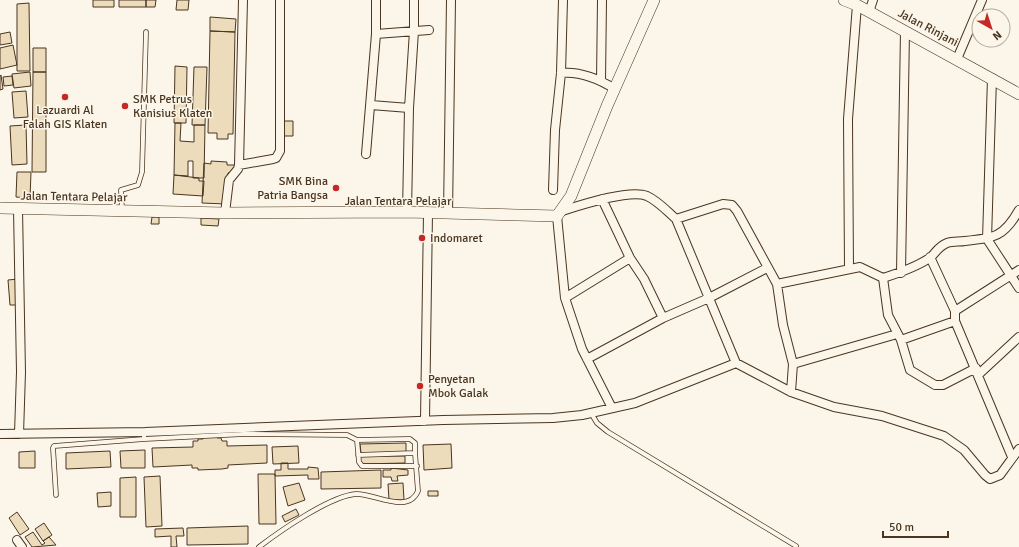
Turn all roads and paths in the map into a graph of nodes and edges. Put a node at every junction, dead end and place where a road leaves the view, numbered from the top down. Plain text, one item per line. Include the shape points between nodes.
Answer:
1 (243, 0) edge
2 (280, 0) edge
3 (376, 0) edge
4 (414, 0) edge
5 (451, 0) edge
6 (563, 0) edge
7 (602, 0) edge
8 (654, 0) edge
9 (844, 0) edge
10 (873, 0) edge
11 (982, 0) edge
12 (857, 5) junction
13 (869, 12) junction
14 (429, 30) dead end
15 (414, 31) junction
16 (904, 31) junction
17 (146, 32) dead end
18 (376, 34) junction
19 (958, 59) junction
20 (561, 73) junction
21 (992, 78) junction
22 (601, 81) junction
23 (615, 89) junction
24 (1019, 94) edge
25 (371, 105) junction
26 (409, 108) junction
27 (366, 154) dead end
28 (239, 165) junction
29 (554, 190) dead end
30 (602, 199) junction
31 (0, 208) edge
32 (18, 209) junction
33 (1019, 210) edge
34 (122, 211) junction
35 (407, 212) junction
36 (225, 213) junction
37 (428, 213) junction
38 (448, 214) junction
39 (560, 214) junction
40 (676, 219) junction
41 (987, 239) junction
42 (930, 257) junction
43 (630, 258) junction
44 (767, 268) junction
45 (849, 269) junction
46 (1019, 270) edge
47 (901, 272) junction
48 (1010, 276) junction
49 (883, 278) junction
50 (777, 284) junction
51 (1019, 288) edge
52 (565, 298) junction
53 (709, 298) junction
54 (955, 311) junction
55 (663, 318) junction
56 (956, 321) junction
57 (899, 337) junction
58 (1019, 337) edge
59 (587, 359) junction
60 (736, 364) junction
61 (793, 364) junction
62 (977, 371) junction
63 (791, 392) junction
64 (612, 408) junction
65 (591, 414) junction
66 (425, 421) junction
67 (0, 434) edge
68 (19, 434) junction
69 (144, 435) junction
70 (358, 440) junction
71 (1019, 449) edge
72 (415, 453) junction
73 (358, 455) junction
74 (1012, 457) junction
75 (417, 466) junction
76 (56, 495) dead end
77 (17, 540) dead end
78 (796, 546) dead end
79 (22, 547) edge
80 (259, 547) edge

1 - 28 street
2 - 28 street via 280,151 276,158
3 - 18 street
4 - 15 street
5 - 38 street
6 - 20 street
7 - 22 street
8 - 23 main road
9 - 12 main road, Jalan Rinjani
10 - 13 street
11 - 19 street
12 - 13 main road, Jalan Rinjani
12 - 45 street via 848,119
13 - 16 main road, Jalan Rinjani
14 - 15 street
15 - 18 street
15 - 26 street
16 - 19 main road, Jalan Rinjani
16 - 47 street
17 - 34 lane via 142,172 138,185 121,190
18 - 25 street
19 - 21 main road, Jalan Rinjani
20 - 22 street via 574,72
20 - 29 street via 555,130
21 - 24 main road, Jalan Rinjani
21 - 41 street
22 - 23 street
23 - 39 main road via 571,196
25 - 26 street
25 - 27 street
26 - 35 street
28 - 36 street via 229,180
30 - 39 street
30 - 40 street via 646,196
30 - 43 street
31 - 32 main road, Jalan Tentara Pelajar
32 - 34 main road, Jalan Tentara Pelajar
32 - 68 street via 21,372
33 - 41 street via 1009,227 998,236
34 - 36 main road, Jalan Tentara Pelajar
35 - 36 main road, Jalan Tentara Pelajar
35 - 37 main road, Jalan Tentara Pelajar
37 - 38 main road, Jalan Tentara Pelajar
37 - 66 street
38 - 39 main road, Jalan Tentara Pelajar
39 - 52 street
40 - 44 street via 723,204 732,206
40 - 53 street
41 - 42 street via 947,243
41 - 48 street
42 - 47 street
42 - 54 street
43 - 52 street
43 - 55 street via 644,279
44 - 50 street
44 - 53 street
45 - 49 street via 860,267
45 - 50 street
46 - 48 street
47 - 49 street
48 - 51 street
48 - 54 street
49 - 57 street via 888,315
50 - 61 street via 783,325
52 - 59 street
53 - 55 street
53 - 60 street
54 - 56 street
55 - 59 street
56 - 57 street
56 - 62 street
57 - 61 street
57 - 62 street via 910,370 935,385 943,385
58 - 62 street
59 - 64 street
60 - 63 street
60 - 64 street via 635,403
61 - 63 street
62 - 74 street
63 - 74 street via 834,407 882,416 944,436 964,450 990,479 1000,475
64 - 65 street
65 - 66 street via 553,418
65 - 78 lane via 608,432
66 - 69 street
67 - 68 street
68 - 69 street
69 - 70 lane via 347,435
69 - 76 lane via 54,446
70 - 72 lane via 412,440 415,443
70 - 73 lane
71 - 74 street
72 - 73 lane
72 - 75 lane
73 - 75 lane via 359,462 364,466
75 - 80 lane via 418,491 409,501 385,502 371,496 348,496 304,517
77 - 79 street

